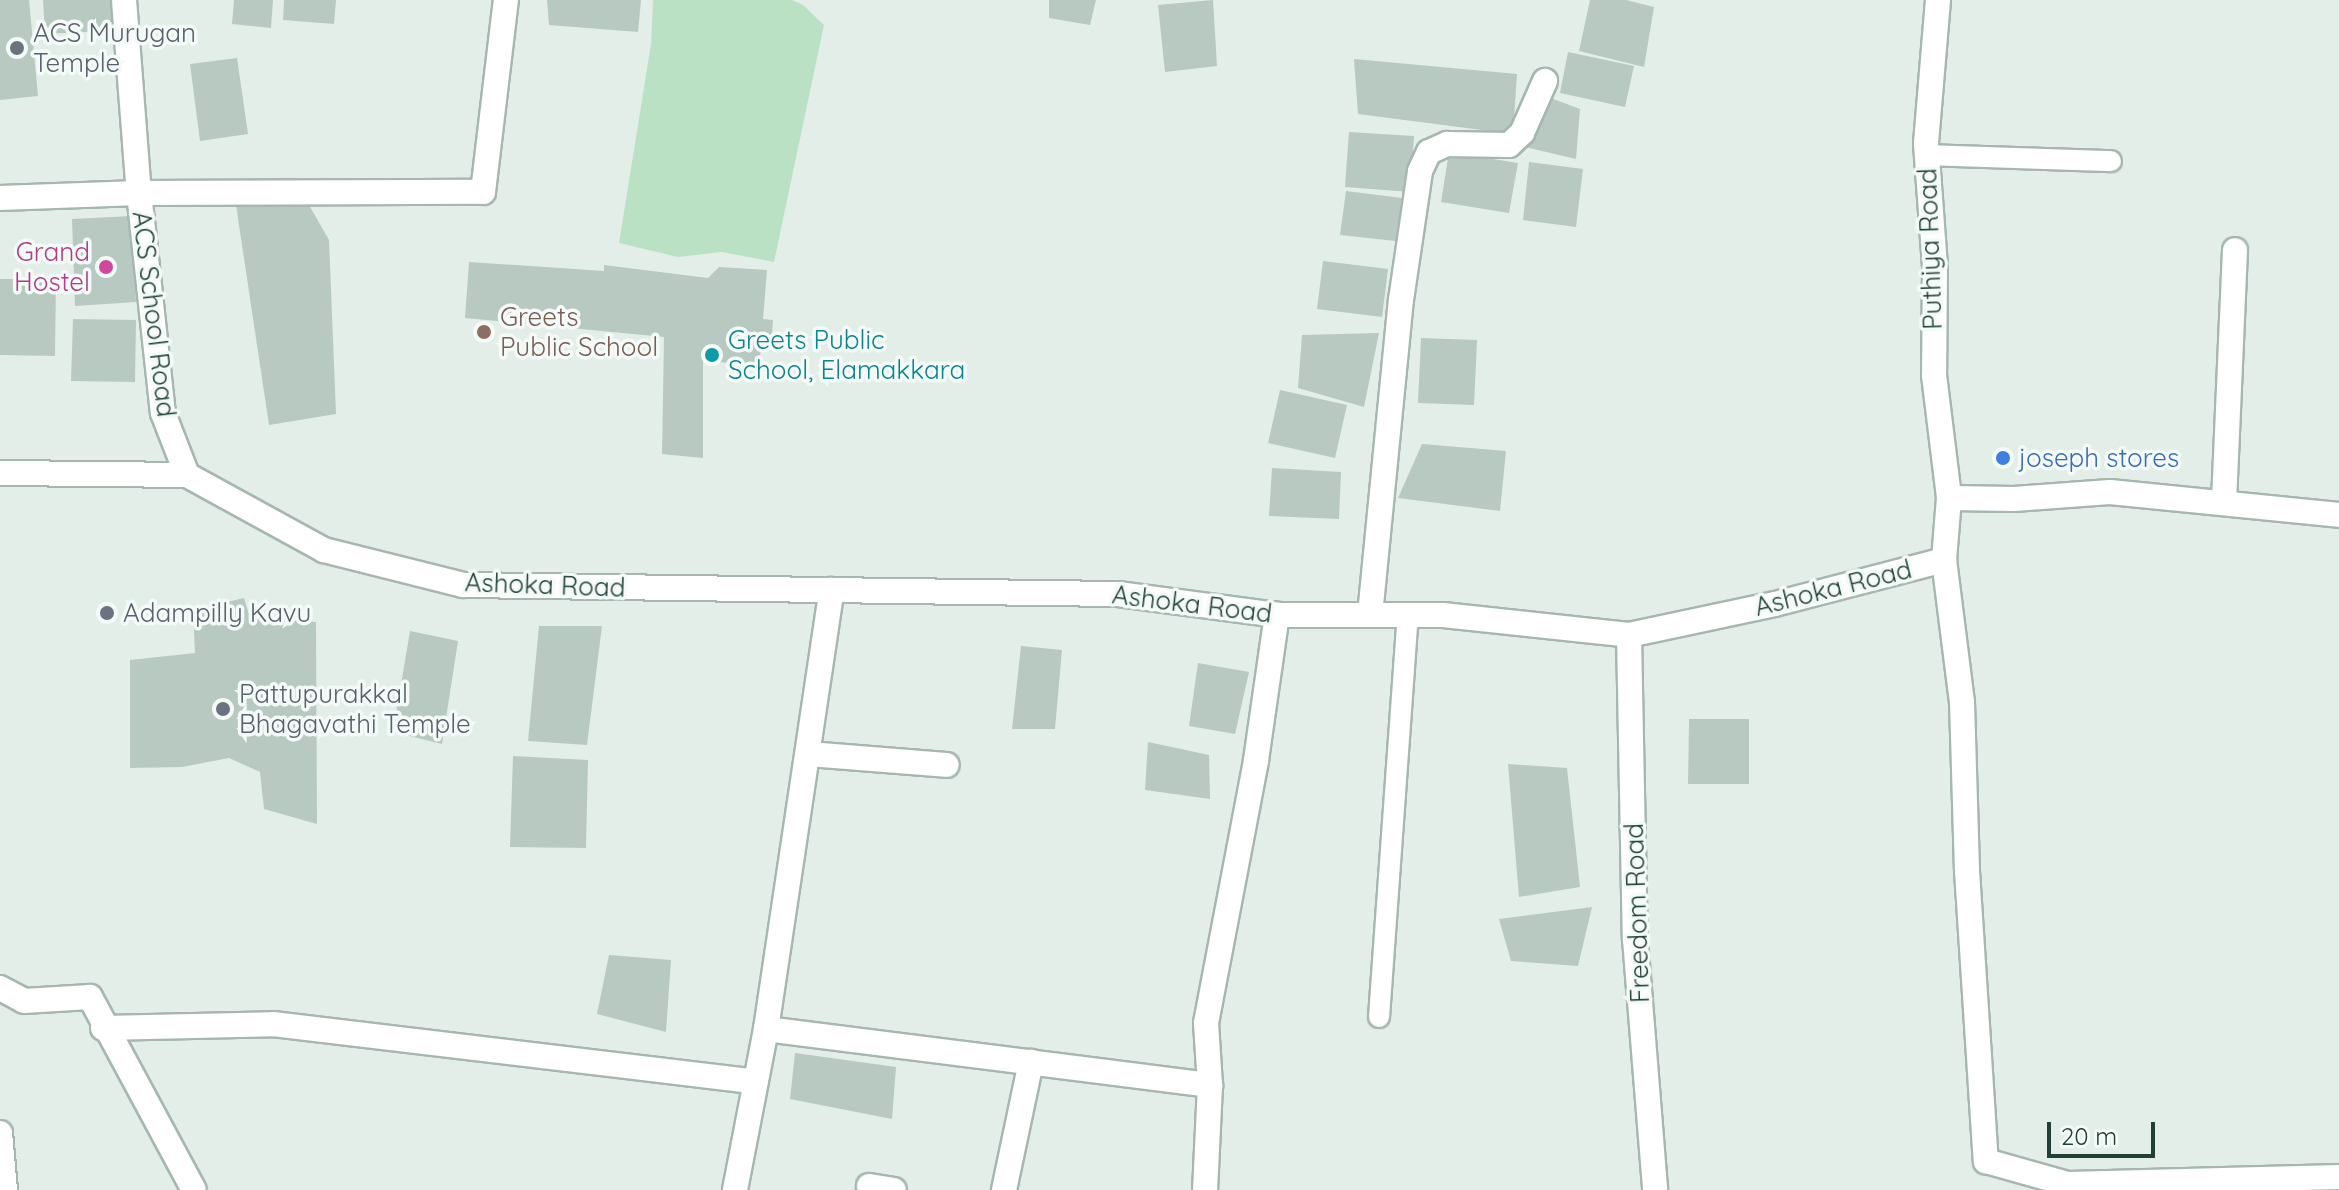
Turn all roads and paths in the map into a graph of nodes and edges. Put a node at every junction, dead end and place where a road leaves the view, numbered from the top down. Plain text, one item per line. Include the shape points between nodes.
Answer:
1 (124, 0) edge
2 (506, 0) edge
3 (1938, 0) edge
4 (1545, 81) dead end
5 (1927, 155) junction
6 (2111, 161) dead end
7 (139, 193) junction
8 (0, 198) edge
9 (2235, 250) dead end
10 (0, 473) edge
11 (187, 475) junction
12 (1949, 498) junction
13 (2224, 502) junction
14 (2339, 515) edge
15 (1944, 560) junction
16 (832, 590) junction
17 (1277, 615) junction
18 (1370, 615) junction
19 (1408, 615) junction
20 (1629, 635) junction
21 (808, 754) junction
22 (947, 765) dead end
23 (0, 988) edge
24 (1379, 1017) dead end
25 (103, 1028) junction
26 (766, 1029) junction
27 (1031, 1062) junction
28 (756, 1082) junction
29 (1210, 1085) junction
30 (0, 1133) edge
31 (2339, 1177) edge
32 (2191, 1185) edge
33 (869, 1186) dead end
34 (5, 1190) edge
35 (194, 1190) edge
36 (735, 1190) edge
37 (894, 1190) edge
38 (1004, 1190) edge
39 (1205, 1190) edge
40 (1655, 1190) edge

1 - 7 street
2 - 7 street via 483,192
3 - 5 street, Puthiya Road
4 - 18 street via 1522,133 1509,145 1447,144 1429,152 1420,171 1401,300
5 - 6 lane
5 - 12 street, Puthiya Road via 1935,268 1934,375
7 - 8 street, ACS School Road
7 - 11 street, ACS School Road via 163,413
9 - 13 street
10 - 11 street, Ashoka Road
11 - 16 street, Ashoka Road via 324,550 463,585
12 - 13 street via 2110,492
12 - 15 street, Ashoka Road
13 - 14 street
15 - 20 street, Ashoka Road
15 - 32 street via 1962,702 1986,1161 2068,1184
16 - 17 street, Ashoka Road via 1118,594
16 - 21 street
17 - 18 street, Ashoka Road
17 - 29 street via 1256,760 1206,1023
18 - 19 street, Ashoka Road
19 - 20 street, Ashoka Road
19 - 24 lane
20 - 40 street, Freedom Road via 1635,939
21 - 22 street
21 - 26 street
23 - 25 street via 24,1001 90,997
25 - 28 street via 273,1024
25 - 35 street
26 - 27 street
26 - 28 street
27 - 29 street
27 - 38 street
28 - 36 street
29 - 39 street
30 - 34 street
31 - 32 street
33 - 37 street

